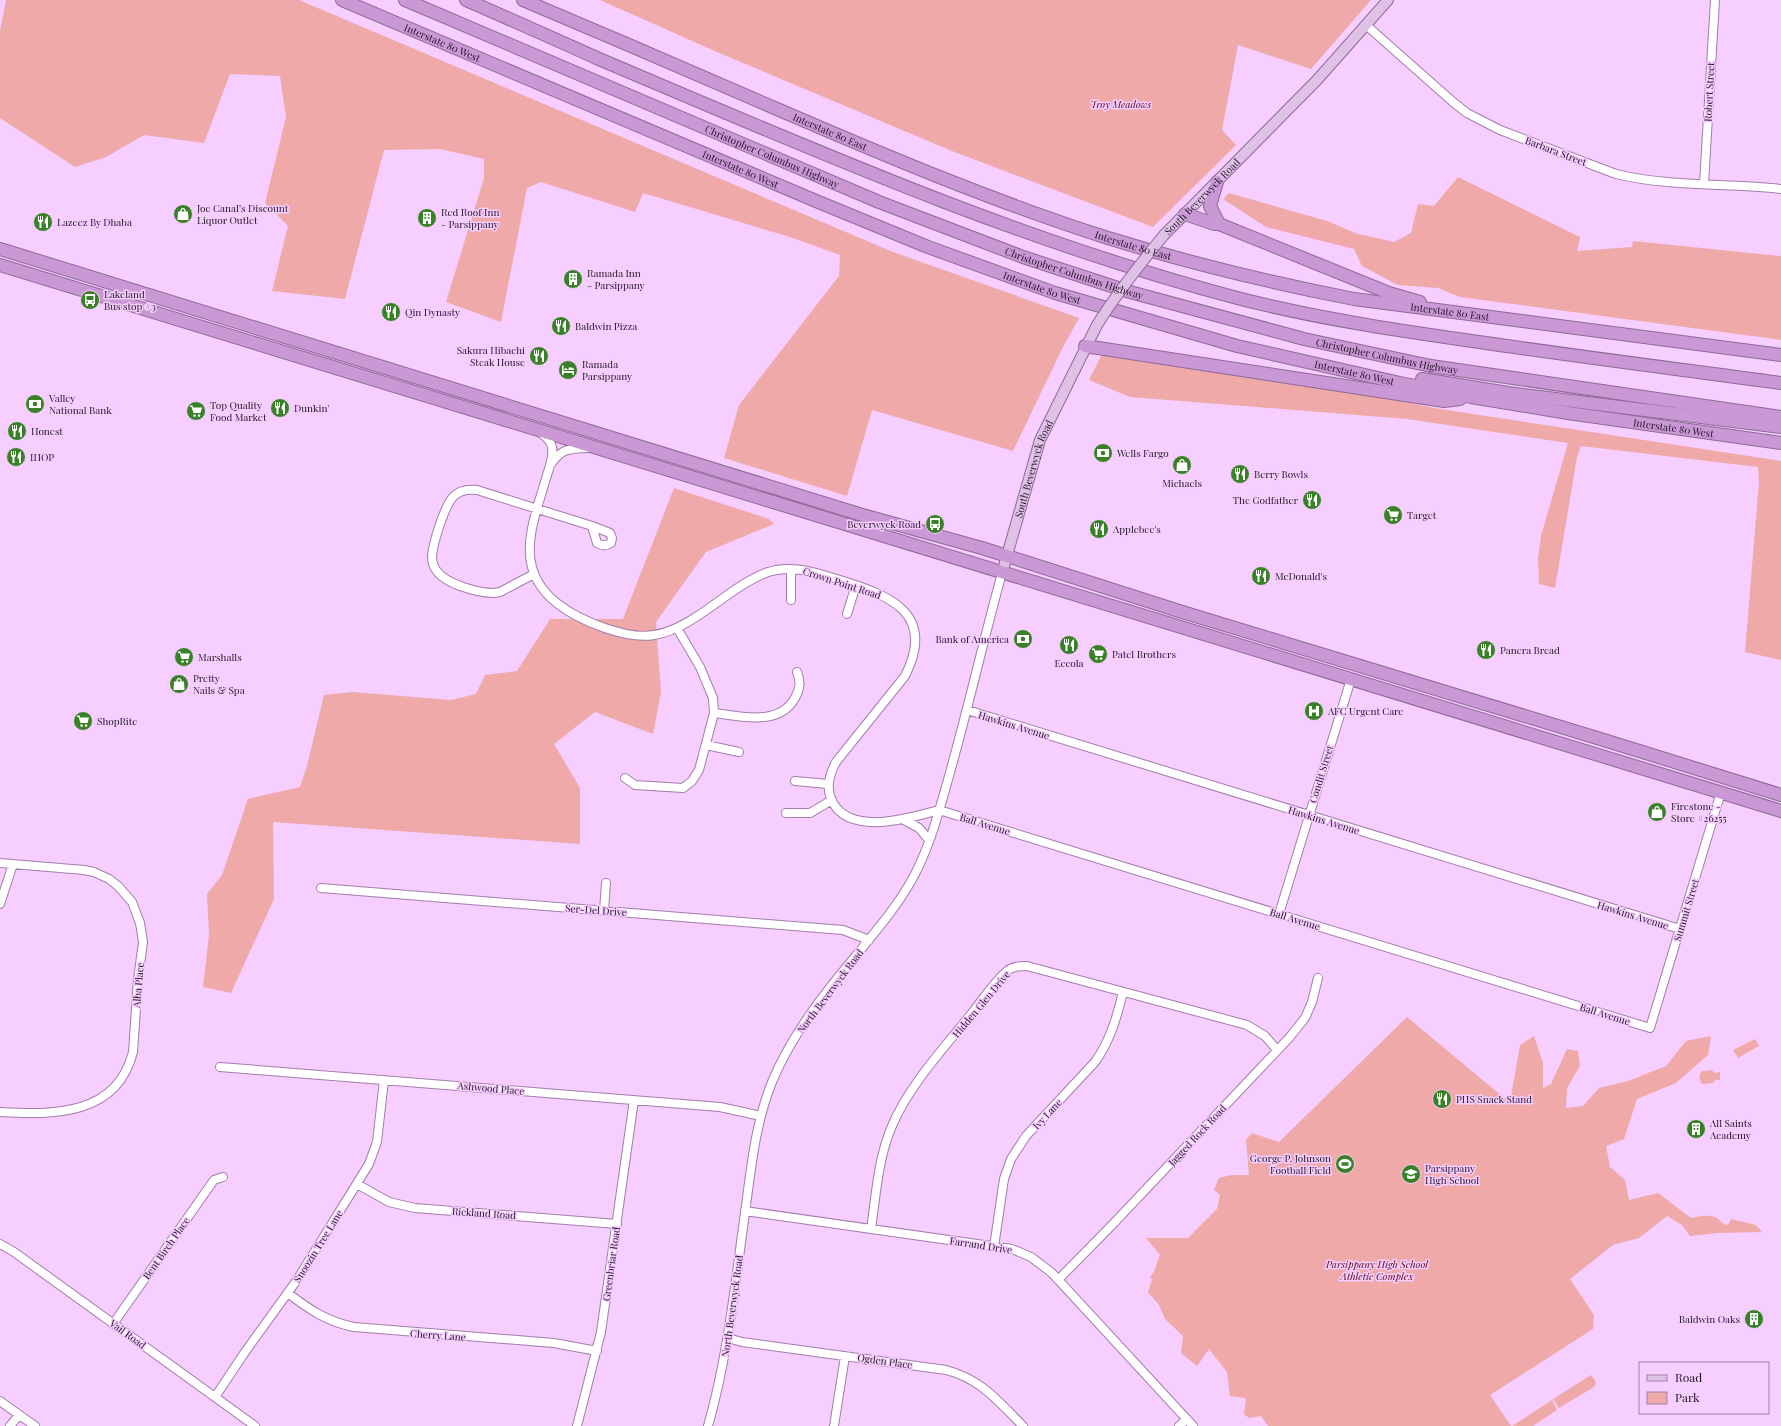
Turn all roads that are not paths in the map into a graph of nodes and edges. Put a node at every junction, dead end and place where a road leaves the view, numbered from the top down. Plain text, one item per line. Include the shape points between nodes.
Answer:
1 (342, 0) edge
2 (405, 0) edge
3 (466, 0) edge
4 (524, 0) edge
5 (1388, 0) edge
6 (1715, 0) edge
7 (1366, 25) junction
8 (1217, 182) junction
9 (1704, 184) junction
10 (1781, 189) edge
11 (1185, 214) junction
12 (1219, 224) junction
13 (0, 249) edge
14 (0, 265) edge
15 (1454, 312) junction
16 (1160, 324) junction
17 (1085, 346) junction
18 (1781, 355) edge
19 (1781, 383) edge
20 (1471, 397) junction
21 (1781, 417) edge
22 (1781, 427) edge
23 (538, 430) junction
24 (1781, 443) edge
25 (592, 447) junction
26 (551, 464) junction
27 (538, 509) junction
28 (592, 526) dead end
29 (1007, 556) junction
30 (791, 569) junction
31 (1002, 573) junction
32 (534, 574) junction
33 (856, 585) junction
34 (791, 600) dead end
35 (847, 614) dead end
36 (677, 628) junction
37 (797, 672) dead end
38 (1351, 679) junction
39 (967, 710) junction
40 (714, 713) junction
41 (706, 745) junction
42 (739, 752) dead end
43 (625, 778) dead end
44 (795, 781) dead end
45 (828, 784) junction
46 (1722, 792) junction
47 (1781, 796) edge
48 (832, 800) junction
49 (939, 810) junction
50 (1781, 811) edge
51 (786, 813) dead end
52 (1309, 815) junction
53 (902, 819) junction
54 (929, 840) junction
55 (0, 863) edge
56 (13, 864) junction
57 (606, 883) dead end
58 (321, 888) dead end
59 (0, 904) edge
60 (604, 911) junction
61 (1279, 914) junction
62 (1680, 929) junction
63 (869, 940) junction
64 (1318, 978) dead end
65 (1123, 992) junction
66 (1650, 1028) joint
67 (1278, 1050) junction
68 (220, 1067) dead end
69 (384, 1080) junction
70 (634, 1100) junction
71 (0, 1112) edge
72 (761, 1116) junction
73 (223, 1177) dead end
74 (357, 1184) junction
75 (745, 1211) junction
76 (617, 1224) junction
77 (871, 1229) junction
78 (0, 1244) edge
79 (994, 1247) junction
80 (1058, 1280) junction
81 (288, 1292) junction
82 (113, 1324) junction
83 (728, 1338) junction
84 (597, 1351) junction
85 (845, 1356) junction
86 (215, 1397) junction
87 (0, 1400) edge
88 (20, 1415) junction
89 (1187, 1419) junction
90 (10, 1426) edge
91 (35, 1426) edge
92 (255, 1426) edge
93 (577, 1426) edge
94 (708, 1426) edge
95 (834, 1426) edge
96 (1023, 1426) edge
97 (1179, 1426) edge
98 (1193, 1426) edge

1 - 16 highway, Interstate 80 West via 921,245 1055,293
2 - 21 highway, Christopher Columbus Highway via 879,202 978,241 1130,292 1304,339 1423,364
3 - 19 highway via 595,57 923,194 1048,240 1175,281 1347,322
4 - 15 highway, Interstate 80 East via 969,189 1106,237 1179,259 1304,289 1354,299
5 - 7 main road, South Beverwyck Road
6 - 9 street, Robert Street
7 - 8 main road, South Beverwyck Road via 1317,80
7 - 9 street, Barbara Street via 1453,102 1481,121 1616,174 1649,181
8 - 11 main road, South Beverwyck Road
8 - 12 highway via 1210,206
9 - 10 street, Barbara Street
11 - 12 highway
11 - 17 main road, South Beverwyck Road, bridge via 1135,270
12 - 15 highway via 1389,293
13 - 29 highway via 859,514
14 - 23 highway
15 - 18 highway, Interstate 80 East
16 - 20 highway, Interstate 80 West via 1304,362
16 - 22 highway via 1302,356 1421,379
17 - 20 highway via 1444,401
17 - 29 main road, South Beverwyck Road via 1036,450
20 - 24 highway, Interstate 80 West
23 - 25 highway
23 - 26 street, Crown Point Road via 551,443
25 - 26 street via 566,450 557,455
25 - 31 highway
26 - 27 street, Crown Point Road
27 - 28 street
27 - 32 street, Crown Point Road via 530,539 529,558
27 - 32 street via 477,490 461,492 452,498 444,511 432,555 434,566 443,578 458,585 489,593 500,592
29 - 31 main road, South Beverwyck Road
29 - 47 highway
30 - 33 street, Crown Point Road via 822,574
30 - 34 street
30 - 36 street, Crown Point Road via 778,570 753,579
31 - 38 highway
31 - 39 street, North Beverwyck Road
32 - 36 street, Crown Point Road via 557,603 602,627 622,634 643,636
33 - 35 street
33 - 45 street, Crown Point Road via 880,594 901,607 913,629 913,656 905,676 836,762
36 - 40 street via 700,667 713,698
37 - 40 street via 800,686 793,701 771,716 751,718
38 - 46 highway
38 - 52 street, Condit Street
39 - 49 street, North Beverwyck Road
39 - 52 street, Hawkins Avenue
40 - 41 street
41 - 42 street
41 - 43 street via 699,770 692,781 683,788 635,785
44 - 45 street
45 - 48 street
46 - 50 highway
46 - 62 street, Summit Street
48 - 51 street via 810,813
48 - 53 street via 839,811 858,820 879,822
49 - 53 street
49 - 54 street, North Beverwyck Road
49 - 61 street, Ball Avenue
52 - 61 street, Condit Street
52 - 62 street, Hawkins Avenue
53 - 54 street via 919,828
54 - 63 street, North Beverwyck Road via 915,874 902,896
55 - 56 street, Alba Place
56 - 59 street
56 - 71 street, Alba Place via 84,870 109,879 132,902 140,923 142,942 133,1052 120,1081 104,1096 86,1106 50,1114
57 - 60 street
58 - 60 street, Ser-Del Drive
60 - 63 street, Ser-Del Drive via 843,930
61 - 66 street, Ball Avenue
62 - 66 street, Summit Street
63 - 72 street, North Beverwyck Road via 809,1015 795,1037 772,1083
64 - 67 street, Jagged Rock Road via 1305,1018
65 - 67 street, Hidden Glen Drive via 1247,1025 1265,1036
65 - 77 street, Hidden Glen Drive via 1027,966 1017,966 1007,971 914,1087 899,1110 886,1142
65 - 79 street, Ivy Lane via 1116,1019 1102,1052 1026,1136 1011,1159 1004,1179
67 - 80 street, Jagged Rock Road
68 - 69 street, Ashwood Place
69 - 70 street, Ashwood Place
69 - 74 street, Snoozin Tree Lane via 377,1142
70 - 72 street, Ashwood Place via 720,1107
70 - 76 street, Greenbriar Road
72 - 75 street, North Beverwyck Road
73 - 82 street, Bent Birch Place via 214,1180
74 - 76 street, Rickland Road via 389,1202 415,1208
74 - 81 street, Snoozin Tree Lane
75 - 77 street, Farrand Drive
75 - 83 street, North Beverwyck Road
76 - 84 street, Greenbriar Road
77 - 79 street, Farrand Drive
78 - 82 street, Vail Road
79 - 80 street, Farrand Drive via 1012,1249 1031,1257 1040,1262
80 - 89 street, Farrand Drive
81 - 84 street, Cherry Lane via 323,1317 354,1327 554,1343
81 - 86 street, Snoozin Tree Lane
82 - 86 street, Vail Road
83 - 85 street, Ogden Place
83 - 94 street, North Beverwyck Road via 718,1392
84 - 93 street, Greenbriar Road
85 - 95 street
85 - 96 street, Ogden Place via 958,1373 987,1389
86 - 92 street, Vail Road
87 - 88 street
88 - 90 street
88 - 91 street
89 - 97 street
89 - 98 street, Farrand Drive

